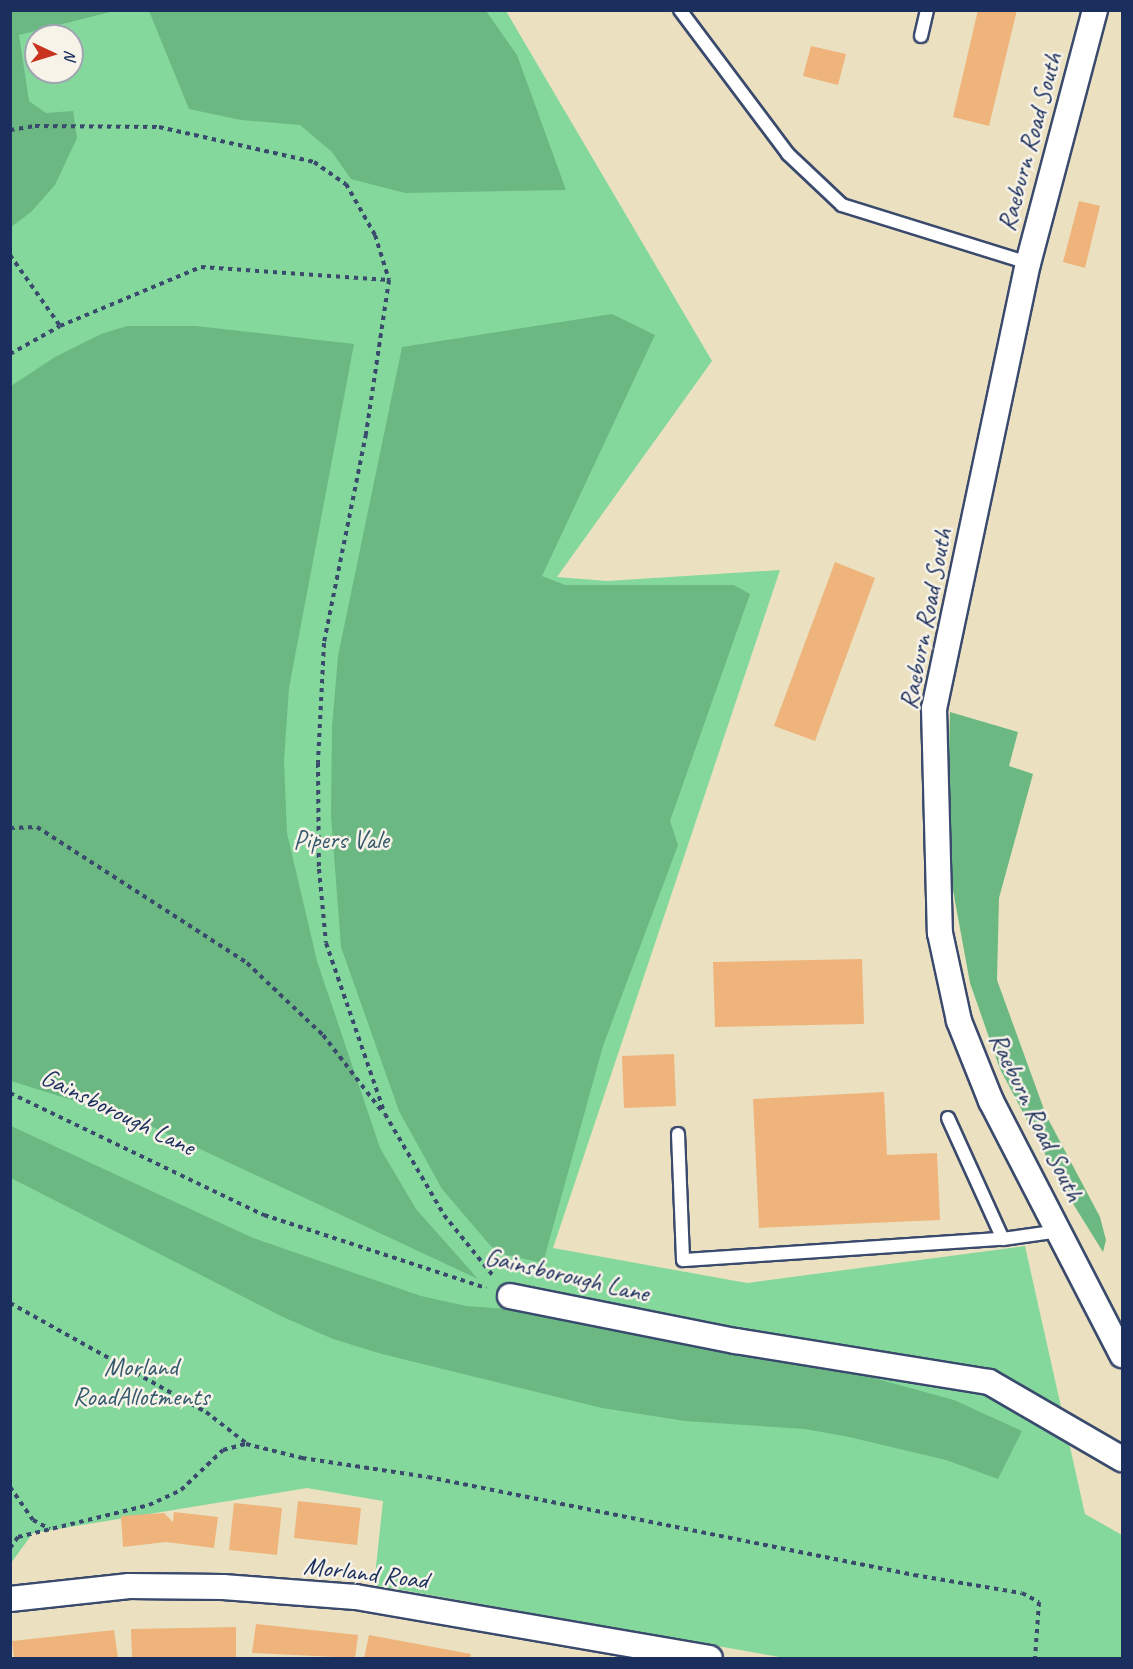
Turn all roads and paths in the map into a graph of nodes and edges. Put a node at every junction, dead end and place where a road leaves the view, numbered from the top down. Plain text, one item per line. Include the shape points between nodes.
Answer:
1 (680, 10) edge
2 (927, 10) edge
3 (1095, 10) edge
4 (921, 36) dead end
5 (10, 130) edge
6 (10, 255) edge
7 (1028, 263) junction
8 (389, 280) junction
9 (60, 326) junction
10 (10, 354) edge
11 (10, 828) edge
12 (10, 1093) edge
13 (385, 1114) junction
14 (948, 1118) dead end
15 (678, 1134) dead end
16 (1060, 1231) junction
17 (1003, 1239) junction
18 (510, 1296) junction
19 (10, 1304) edge
20 (1122, 1355) edge
21 (246, 1444) junction
22 (1122, 1459) edge
23 (10, 1487) edge
24 (51, 1529) junction
25 (10, 1548) edge
26 (10, 1599) edge
27 (710, 1659) edge
28 (1035, 1659) edge

1 - 7 lane via 788,154 842,205
2 - 4 lane
3 - 7 street, Raeburn Road South
5 - 8 path via 35,126 159,127 314,162 346,184 375,235
6 - 9 path
7 - 16 street, Raeburn Road South via 934,708 940,933 959,1021 991,1101
8 - 9 path via 201,267
8 - 13 path via 366,434 324,643 318,764 319,869 326,943
9 - 10 path
11 - 13 path via 37,827 247,963 323,1035
12 - 18 path, Gainsborough Lane via 264,1215
13 - 18 path via 444,1215
14 - 17 lane
15 - 17 lane via 683,1260
16 - 17 lane
16 - 20 street, Raeburn Road South
18 - 22 street, Gainsborough Lane via 736,1341 989,1382
19 - 21 path via 206,1412
21 - 24 path via 223,1450 181,1490 149,1505
21 - 28 path via 302,1458 428,1477 914,1575 1022,1593 1039,1602
23 - 24 path via 33,1520
24 - 25 path via 18,1537
26 - 27 street, Morland Road via 129,1586 224,1587 356,1597

